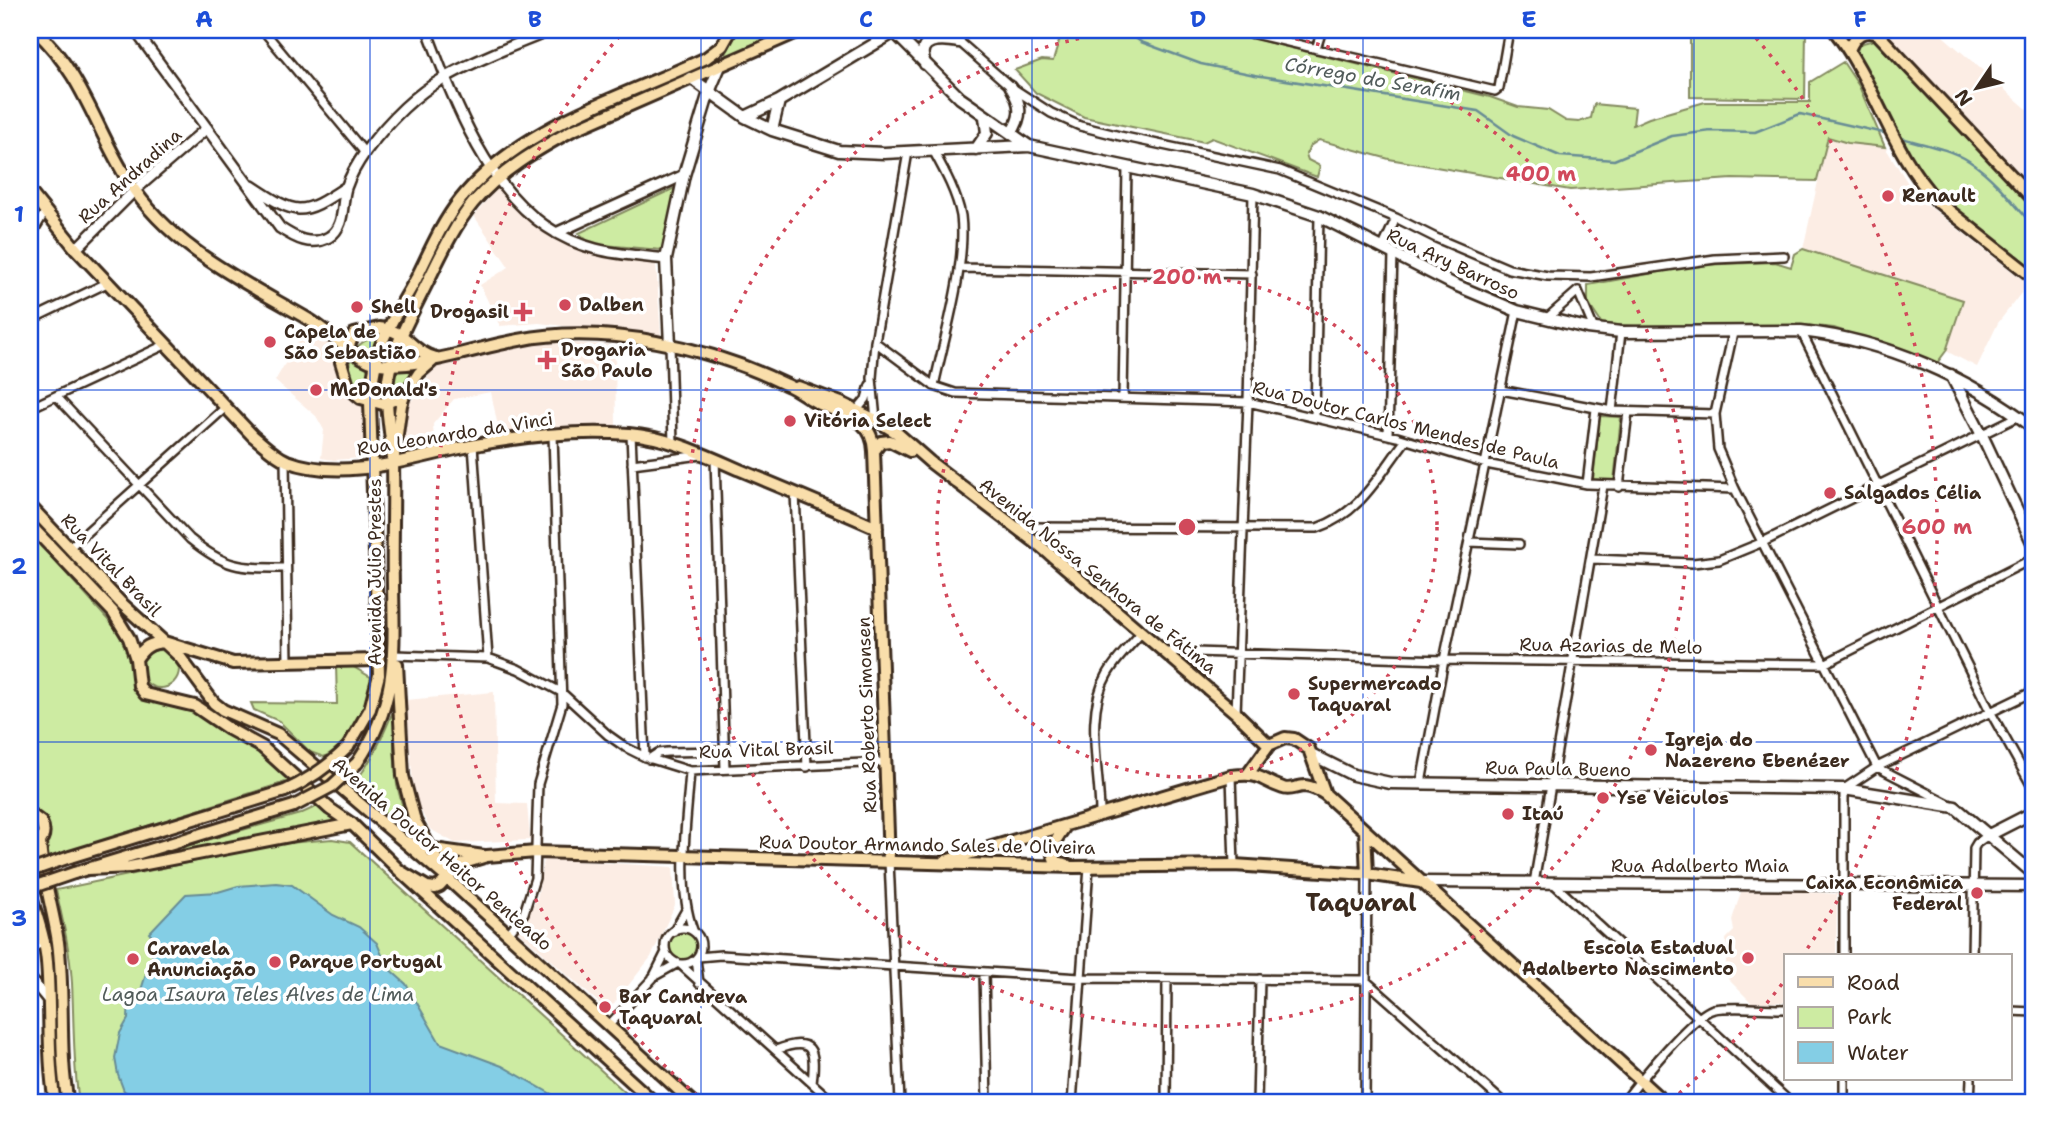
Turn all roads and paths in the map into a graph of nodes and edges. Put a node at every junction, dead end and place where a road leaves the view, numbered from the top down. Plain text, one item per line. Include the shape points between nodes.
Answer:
1 (35, 30) edge
2 (135, 30) edge
3 (263, 30) edge
4 (427, 30) edge
5 (551, 30) edge
6 (731, 30) edge
7 (802, 30) edge
8 (947, 30) edge
9 (1237, 30) edge
10 (1322, 30) edge
11 (1509, 30) edge
12 (1834, 30) edge
13 (2026, 30) edge
14 (895, 31) edge
15 (1876, 32) edge
16 (2034, 36) edge
17 (959, 42) junction
18 (1316, 49) junction
19 (1849, 50) junction
20 (925, 64) junction
21 (720, 66) junction
22 (445, 77) junction
23 (691, 78) junction
24 (1011, 87) junction
25 (709, 92) junction
26 (779, 101) junction
27 (745, 117) junction
28 (985, 117) junction
29 (207, 128) junction
30 (772, 130) junction
31 (1011, 133) junction
32 (1029, 146) junction
33 (976, 149) junction
34 (908, 152) junction
35 (934, 152) junction
36 (365, 153) junction
37 (1127, 167) junction
38 (495, 174) junction
39 (684, 176) junction
40 (243, 178) junction
41 (346, 187) junction
42 (135, 190) junction
43 (30, 192) edge
44 (1253, 194) junction
45 (2034, 200) edge
46 (45, 212) junction
47 (1319, 216) junction
48 (1396, 218) junction
49 (556, 233) junction
50 (30, 237) edge
51 (76, 248) junction
52 (1382, 248) junction
53 (1393, 254) junction
54 (1784, 256) dead end
55 (666, 259) junction
56 (959, 268) junction
57 (1125, 270) junction
58 (1252, 274) junction
59 (1582, 276) junction
60 (2034, 278) edge
61 (109, 282) junction
62 (1578, 291) junction
63 (1517, 311) junction
64 (1546, 319) junction
65 (30, 320) edge
66 (319, 326) junction
67 (389, 329) junction
68 (1594, 329) junction
69 (1801, 331) junction
70 (1621, 332) junction
71 (1733, 333) junction
72 (354, 334) junction
73 (402, 335) junction
74 (875, 342) junction
75 (166, 344) junction
76 (670, 345) junction
77 (347, 346) junction
78 (436, 358) junction
79 (341, 362) junction
80 (377, 364) junction
81 (391, 365) junction
82 (1950, 375) junction
83 (872, 378) junction
84 (789, 385) junction
85 (933, 386) junction
86 (1501, 390) junction
87 (56, 396) junction
88 (404, 396) junction
89 (1123, 398) junction
90 (370, 402) junction
91 (1248, 402) junction
92 (388, 403) junction
93 (226, 407) junction
94 (30, 408) edge
95 (1596, 409) junction
96 (857, 410) junction
97 (1612, 411) junction
98 (1628, 412) junction
99 (1714, 414) junction
100 (1315, 416) junction
101 (2019, 416) junction
102 (876, 420) junction
103 (2034, 428) edge
104 (631, 434) junction
105 (553, 435) junction
106 (1388, 435) junction
107 (1982, 435) junction
108 (1406, 440) junction
109 (673, 443) junction
110 (473, 445) junction
111 (874, 451) junction
112 (710, 457) junction
113 (285, 460) junction
114 (393, 462) junction
115 (929, 462) junction
116 (632, 464) junction
117 (1486, 464) junction
118 (372, 467) junction
119 (139, 484) junction
120 (1587, 484) junction
121 (1603, 486) junction
122 (1877, 486) junction
123 (1619, 487) junction
124 (1735, 489) junction
125 (795, 493) junction
126 (30, 506) edge
127 (30, 525) edge
128 (1018, 527) junction
129 (1243, 527) junction
130 (877, 528) junction
131 (1469, 542) junction
132 (1763, 542) junction
133 (1518, 544) dead end
134 (2034, 546) edge
135 (69, 548) junction
136 (2034, 558) edge
137 (1592, 559) junction
138 (286, 568) junction
139 (1939, 607) junction
140 (1141, 633) junction
141 (164, 642) junction
142 (1163, 651) junction
143 (1240, 653) junction
144 (394, 655) junction
145 (488, 658) junction
146 (136, 659) junction
147 (378, 660) junction
148 (1444, 660) junction
149 (1573, 661) junction
150 (288, 662) junction
151 (1824, 664) junction
152 (2034, 691) edge
153 (561, 692) junction
154 (1236, 713) junction
155 (1992, 713) junction
156 (1269, 745) junction
157 (725, 751) junction
158 (1312, 755) junction
159 (647, 758) junction
160 (886, 762) junction
161 (807, 767) junction
162 (1877, 767) junction
163 (725, 769) junction
164 (690, 771) junction
165 (1248, 774) junction
166 (1231, 776) junction
167 (1421, 783) junction
168 (1550, 784) junction
169 (1844, 789) junction
170 (2034, 790) edge
171 (1325, 793) junction
172 (1955, 807) junction
173 (2034, 812) edge
174 (30, 814) edge
175 (1100, 814) junction
176 (352, 824) junction
177 (1066, 825) junction
178 (1365, 831) junction
179 (1987, 836) junction
180 (403, 840) junction
181 (40, 842) junction
182 (428, 847) junction
183 (30, 848) edge
184 (537, 852) junction
185 (487, 856) junction
186 (685, 857) junction
187 (889, 861) junction
188 (933, 864) junction
189 (1234, 865) junction
190 (1074, 867) junction
191 (1089, 867) junction
192 (88, 869) junction
193 (400, 871) junction
194 (30, 872) edge
195 (1367, 874) junction
196 (2034, 874) edge
197 (447, 878) junction
198 (1421, 882) junction
199 (1534, 883) junction
200 (1844, 883) junction
201 (1555, 884) junction
202 (1973, 886) junction
203 (2034, 886) edge
204 (30, 888) edge
205 (30, 894) edge
206 (686, 910) junction
207 (674, 930) junction
208 (693, 930) junction
209 (508, 934) junction
210 (44, 941) junction
211 (701, 944) junction
212 (30, 948) edge
213 (666, 952) junction
214 (1844, 954) edge
215 (1972, 954) edge
216 (721, 955) junction
217 (697, 958) junction
218 (679, 964) junction
219 (893, 967) junction
220 (984, 972) junction
221 (30, 978) edge
222 (653, 978) junction
223 (1080, 978) junction
224 (1167, 979) junction
225 (1260, 979) junction
226 (1365, 980) junction
227 (699, 983) junction
228 (48, 1000) junction
229 (1784, 1009) edge
230 (2011, 1011) edge
231 (2034, 1012) edge
232 (1699, 1018) junction
233 (609, 1025) junction
234 (776, 1049) junction
235 (1844, 1080) edge
236 (1971, 1080) edge
237 (1640, 1081) junction
238 (812, 1083) junction
239 (55, 1103) edge
240 (68, 1103) edge
241 (655, 1103) edge
242 (693, 1103) edge
243 (834, 1103) edge
244 (900, 1103) edge
245 (987, 1103) edge
246 (1072, 1103) edge
247 (1166, 1103) edge
248 (1258, 1103) edge
249 (1364, 1103) edge
250 (1504, 1103) edge
251 (1623, 1103) edge
252 (1665, 1103) edge
253 (1791, 1103) edge
254 (1844, 1103) edge
255 (1970, 1103) edge

1 - 42 main road, Avenida Nossa Senhora de Fátima via 76,80
2 - 29 street
3 - 36 street
4 - 22 street
5 - 22 street
6 - 38 main road via 719,49 686,68 565,121 523,145
7 - 21 main road
8 - 17 street
9 - 18 street
10 - 18 street
11 - 18 street via 1498,90
12 - 19 main road
13 - 16 street
14 - 20 main road, Rua Ary Barroso
14 - 26 main road
15 - 19 main road via 1862,32
15 - 45 main road
17 - 20 main road via 932,40 923,48
17 - 24 street
19 - 60 main road via 1925,190
20 - 28 main road, Rua Ary Barroso
21 - 23 main road
21 - 25 main road
22 - 36 street via 421,93
22 - 38 street via 466,126
23 - 25 main road
23 - 38 main road via 570,131
24 - 31 main road via 1021,112
24 - 48 street via 1080,126 1280,170
25 - 27 main road
25 - 39 main road
26 - 27 main road
26 - 30 main road
27 - 30 main road
28 - 31 main road, Rua Ary Barroso
28 - 33 main road via 987,133
29 - 40 street
29 - 42 street, Rua Andradina
30 - 34 main road via 839,151
31 - 32 main road, Rua Ary Barroso
32 - 33 main road
32 - 37 main road, Rua Ary Barroso
33 - 35 main road
34 - 35 main road
34 - 74 street
35 - 56 street via 960,214
36 - 41 street
37 - 44 main road, Rua Ary Barroso
37 - 57 street
38 - 49 street via 521,208
38 - 67 main road via 474,185 452,213
38 - 73 main road via 450,239
39 - 49 street
39 - 55 main road
40 - 41 street via 294,210 318,206
40 - 41 street via 280,228 303,241 319,241 333,233 342,217
42 - 51 street, Rua Andradina
42 - 66 main road, Avenida Nossa Senhora de Fátima via 194,251
43 - 46 main road, Rua Leonardo da Vinci
44 - 47 main road, Rua Ary Barroso
44 - 58 street
46 - 50 street
46 - 51 main road, Rua Leonardo da Vinci
47 - 52 main road, Rua Ary Barroso
47 - 100 street
48 - 52 street
48 - 59 street via 1509,269
49 - 55 street via 596,249
51 - 61 main road, Rua Leonardo da Vinci
52 - 53 main road, Rua Ary Barroso
53 - 63 main road, Rua Ary Barroso
53 - 106 street
54 - 59 street via 1715,259
55 - 76 main road
56 - 57 street
56 - 85 street
57 - 58 street
57 - 89 street
58 - 91 street
59 - 62 street
61 - 65 street
61 - 75 main road, Rua Leonardo da Vinci
62 - 64 street
62 - 68 street
63 - 64 main road, Rua Ary Barroso
63 - 86 street
64 - 68 main road, Rua Ary Barroso
66 - 72 main road
66 - 77 main road, Avenida Nossa Senhora de Fátima
66 - 79 main road, Avenida Nossa Senhora de Fátima via 338,348
67 - 72 main road
67 - 73 main road
67 - 80 main road, Avenida Júlio Prestes
68 - 70 main road, Rua Ary Barroso
69 - 71 main road, Rua Ary Barroso
69 - 82 main road, Rua Ary Barroso via 1867,344
69 - 122 street
70 - 71 main road, Rua Ary Barroso
70 - 97 street
71 - 99 street
72 - 77 main road
73 - 78 main road via 415,349
73 - 81 main road, Avenida Júlio Prestes
74 - 83 street
74 - 85 street, Rua Doutor Carlos Mendes de Paula
75 - 87 street
75 - 93 main road, Rua Leonardo da Vinci
76 - 78 main road, Avenida Nossa Senhora de Fátima via 569,334
76 - 84 main road, Avenida Nossa Senhora de Fátima
76 - 109 street
77 - 79 main road
77 - 80 main road, Avenida Nossa Senhora de Fátima
78 - 81 main road, Avenida Nossa Senhora de Fátima
78 - 88 main road
79 - 90 main road, Avenida Nossa Senhora de Fátima via 349,388
80 - 81 main road, Avenida Nossa Senhora de Fátima
80 - 90 main road, Avenida Júlio Prestes
81 - 92 main road, Avenida Júlio Prestes
82 - 101 main road, Rua Ary Barroso
82 - 107 main road
83 - 96 street
83 - 102 street
84 - 96 main road, Avenida Nossa Senhora de Fátima
84 - 111 main road, Avenida Nossa Senhora de Fátima via 864,424
85 - 89 street, Rua Doutor Carlos Mendes de Paula via 954,393
86 - 95 street
86 - 117 street
87 - 94 street
87 - 119 street
88 - 92 main road
88 - 114 main road
89 - 91 street, Rua Doutor Carlos Mendes de Paula
90 - 92 main road
90 - 118 main road, Avenida Júlio Prestes
91 - 100 street, Rua Doutor Carlos Mendes de Paula
91 - 129 street
92 - 114 main road, Avenida Júlio Prestes
93 - 113 main road, Rua Leonardo da Vinci via 253,436
93 - 119 street
95 - 97 street
95 - 120 street
96 - 102 main road, Avenida Nossa Senhora de Fátima
97 - 98 street
98 - 99 street
98 - 123 street
99 - 124 street via 1718,449
100 - 106 street, Rua Doutor Carlos Mendes de Paula
101 - 103 main road, Rua Ary Barroso
101 - 107 street
102 - 111 main road, Rua Roberto Simonsen
102 - 115 main road, Avenida Nossa Senhora de Fátima
104 - 105 main road, Rua Leonardo da Vinci
104 - 109 main road, Rua Leonardo da Vinci
104 - 116 street
105 - 110 main road, Rua Leonardo da Vinci
105 - 153 street
106 - 108 street, Rua Doutor Carlos Mendes de Paula
107 - 122 street
107 - 134 main road
108 - 117 street, Rua Doutor Carlos Mendes de Paula
108 - 129 street via 1357,505 1332,523 1317,528
109 - 112 main road, Rua Leonardo da Vinci
110 - 114 main road, Rua Leonardo da Vinci
110 - 145 street
111 - 115 main road via 881,442 890,441
111 - 130 main road, Rua Roberto Simonsen
112 - 116 street
112 - 125 main road, Rua Leonardo da Vinci
112 - 157 street
113 - 118 main road, Rua Leonardo da Vinci via 327,468
113 - 138 street
114 - 118 main road, Rua Leonardo da Vinci
114 - 144 main road, Avenida Júlio Prestes
115 - 128 main road, Avenida Nossa Senhora de Fátima
116 - 159 street
117 - 120 street, Rua Doutor Carlos Mendes de Paula
117 - 131 street
118 - 147 main road, Avenida Júlio Prestes
119 - 135 street
119 - 138 street via 190,539 223,563 240,568
120 - 121 street, Rua Doutor Carlos Mendes de Paula
121 - 123 street, Rua Doutor Carlos Mendes de Paula
121 - 137 street
122 - 132 street
122 - 139 street
123 - 124 street, Rua Doutor Carlos Mendes de Paula
124 - 132 street
125 - 130 main road, Rua Leonardo da Vinci
125 - 161 street
126 - 135 main road, Rua Vital Brasil
127 - 146 main road, Rua Vital Brasil via 113,612
128 - 129 street
128 - 140 main road, Avenida Nossa Senhora de Fátima
129 - 143 street
130 - 160 main road, Rua Roberto Simonsen
131 - 133 street
131 - 148 street
132 - 137 street via 1719,560 1693,563
132 - 151 street
135 - 141 main road, Rua Vital Brasil
136 - 139 street, Rua Azarias de Melo
137 - 149 street
138 - 150 street
139 - 151 street, Rua Azarias de Melo
139 - 155 street
140 - 142 main road, Avenida Nossa Senhora de Fátima
140 - 175 street via 1100,689 1095,723
141 - 146 main road via 153,642
141 - 150 main road, Rua Vital Brasil via 233,663
141 - 180 main road, Avenida Doutor Heitor Penteado via 214,703 278,734
142 - 143 street, Rua Azarias de Melo
142 - 154 main road, Avenida Nossa Senhora de Fátima
143 - 148 street, Rua Azarias de Melo
143 - 154 street
144 - 145 street, Rua Vital Brasil
144 - 182 main road via 403,776 415,821
144 - 192 main road, Avenida Júlio Prestes, bridge via 386,707 377,730 357,763 332,786 295,806
145 - 153 street, Rua Vital Brasil
146 - 176 main road, Avenida Doutor Heitor Penteado via 139,686 145,694 195,706 250,738
147 - 150 main road, Rua Vital Brasil
147 - 194 main road, Avenida Júlio Prestes, bridge via 370,709 348,747 307,781
148 - 149 street, Rua Azarias de Melo
148 - 167 street
149 - 151 street, Rua Azarias de Melo
149 - 168 street
151 - 162 street
152 - 155 street
153 - 159 street, Rua Vital Brasil via 608,735
153 - 184 street via 559,718 538,784
154 - 156 main road, Avenida Nossa Senhora de Fátima
155 - 162 street
155 - 170 street
156 - 158 main road via 1294,739
156 - 165 main road
157 - 159 street, Rua Vital Brasil via 667,752
157 - 163 street
158 - 167 main road, Rua Paula Bueno via 1374,780
158 - 171 main road
159 - 164 street, Rua Vital Brasil
160 - 161 street, Rua Vital Brasil
160 - 187 main road, Rua Roberto Simonsen
161 - 163 street, Rua Vital Brasil
162 - 169 street
162 - 172 street
163 - 164 street, Rua Vital Brasil
164 - 186 street
165 - 166 main road
165 - 171 main road via 1283,788 1303,786
166 - 175 main road
166 - 189 street
167 - 168 main road, Rua Paula Bueno
168 - 169 main road, Rua Paula Bueno
168 - 199 street
169 - 172 main road, Rua Paula Bueno
169 - 200 street
171 - 178 main road
172 - 179 main road
173 - 179 main road
174 - 181 main road via 43,827
175 - 177 main road
176 - 192 main road via 130,867
176 - 193 main road, Avenida Doutor Heitor Penteado
177 - 188 main road
177 - 190 main road via 1052,855
178 - 195 main road
178 - 198 main road
179 - 196 main road
179 - 202 street via 1975,848
180 - 182 main road
180 - 197 main road, Avenida Doutor Heitor Penteado
181 - 183 main road
181 - 240 main road via 57,942
182 - 185 main road
182 - 197 main road
184 - 185 main road, Rua Doutor Armando Sales de Oliveira
184 - 186 main road, Rua Doutor Armando Sales de Oliveira
184 - 209 street via 530,898
185 - 197 main road via 457,867
186 - 187 main road, Rua Doutor Armando Sales de Oliveira
186 - 206 street
187 - 188 main road, Rua Doutor Armando Sales de Oliveira
187 - 219 street, Rua Roberto Simonsen
188 - 190 main road, Rua Doutor Armando Sales de Oliveira
189 - 191 main road, Rua Doutor Armando Sales de Oliveira
189 - 195 main road, Rua Doutor Armando Sales de Oliveira
190 - 191 main road, Rua Doutor Armando Sales de Oliveira
191 - 223 street
192 - 204 main road, Avenida Júlio Prestes, bridge
193 - 197 main road via 427,887 440,886
193 - 241 main road, Avenida Doutor Heitor Penteado
195 - 198 main road, Rua Adalberto Maia
195 - 226 street
197 - 209 main road, Avenida Doutor Heitor Penteado
198 - 199 main road, Rua Adalberto Maia
198 - 237 main road
199 - 201 main road, Rua Adalberto Maia
200 - 201 main road, Rua Adalberto Maia
200 - 202 main road, Rua Adalberto Maia
200 - 214 street
201 - 232 street
202 - 203 main road, Rua Adalberto Maia
202 - 215 street
205 - 210 main road
206 - 207 street
206 - 208 street
207 - 208 street
207 - 213 street via 666,940
208 - 211 street
209 - 233 main road, Avenida Doutor Heitor Penteado
210 - 212 street
210 - 228 main road
211 - 216 street
211 - 217 street
213 - 218 street
213 - 222 street
216 - 217 street
216 - 219 street
217 - 218 street
217 - 227 street
218 - 222 street
218 - 227 street
219 - 220 street
219 - 244 street, Rua Roberto Simonsen
220 - 223 street
220 - 245 street
221 - 228 street
222 - 233 street
223 - 224 street
223 - 246 street
224 - 225 street
224 - 247 street
225 - 226 street
225 - 248 street
226 - 249 street
226 - 250 street
227 - 234 street
228 - 239 main road
229 - 232 street via 1713,1009
230 - 231 street
232 - 237 street
232 - 253 street
233 - 242 main road, Avenida Doutor Heitor Penteado
234 - 238 street
234 - 238 street via 808,1045 813,1051
235 - 254 street
236 - 255 street
237 - 251 street
237 - 252 main road
238 - 243 street

